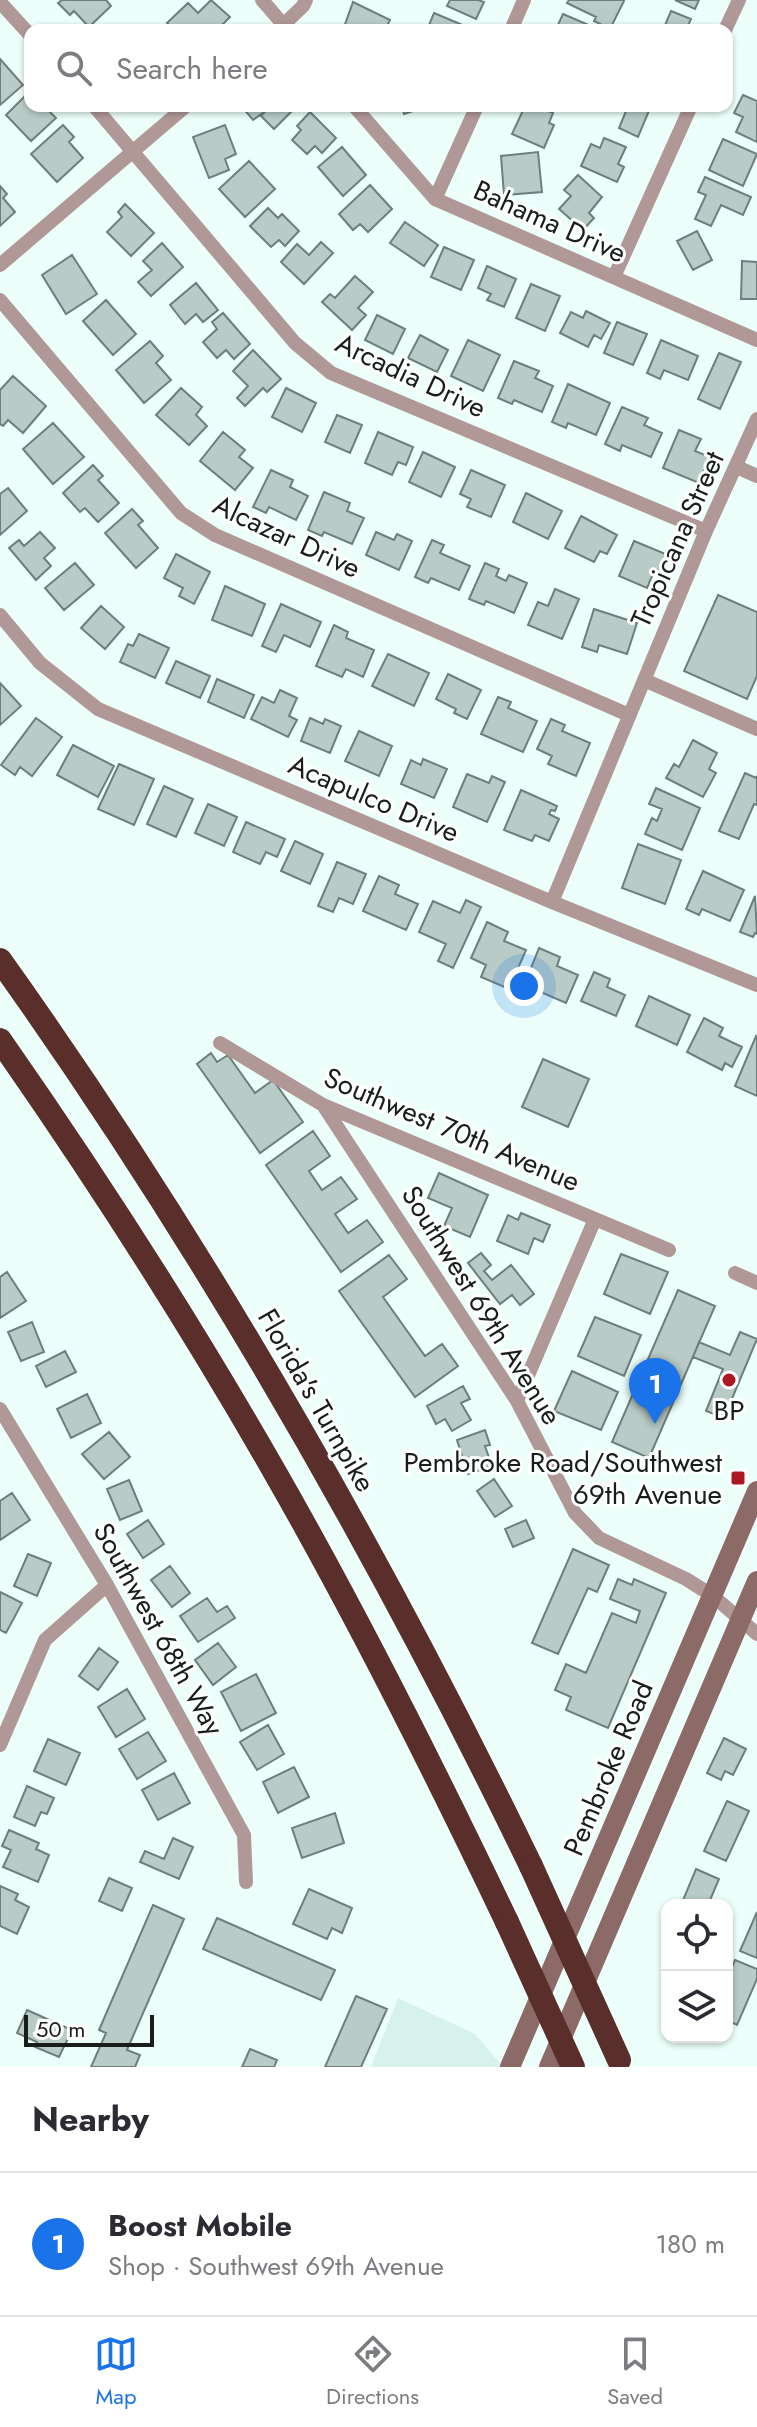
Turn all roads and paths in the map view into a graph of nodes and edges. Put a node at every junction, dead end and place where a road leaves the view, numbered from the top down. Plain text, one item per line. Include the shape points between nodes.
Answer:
1 (262, 0) edge
2 (306, 0) edge
3 (524, 0) edge
4 (739, 0) edge
5 (0, 2) edge
6 (280, 24) edge
7 (287, 24) edge
8 (514, 24) edge
9 (728, 24) edge
10 (24, 28) edge
11 (99, 112) edge
12 (179, 112) edge
13 (359, 112) edge
14 (474, 112) edge
15 (688, 112) edge
16 (133, 149) junction
17 (435, 199) junction
18 (0, 265) edge
19 (614, 277) junction
20 (0, 300) edge
21 (757, 340) edge
22 (757, 419) edge
23 (737, 467) junction
24 (757, 476) edge
25 (706, 531) junction
26 (0, 615) edge
27 (644, 680) junction
28 (629, 715) junction
29 (757, 729) edge
30 (552, 902) junction
31 (0, 960) edge
32 (757, 985) edge
33 (0, 1040) edge
34 (220, 1043) dead end
35 (323, 1105) junction
36 (595, 1219) junction
37 (669, 1250) dead end
38 (735, 1273) dead end
39 (757, 1283) edge
40 (517, 1401) junction
41 (0, 1409) edge
42 (757, 1491) edge
43 (757, 1581) edge
44 (107, 1585) junction
45 (713, 1596) junction
46 (740, 1620) junction
47 (757, 1634) edge
48 (0, 1745) edge
49 (246, 1882) dead end
50 (620, 2064) edge
51 (510, 2067) edge
52 (549, 2067) edge
53 (573, 2067) edge

1 - 6 street
2 - 7 street
3 - 8 street
4 - 9 street
5 - 10 street
11 - 16 street, Arcadia Drive
12 - 16 street
13 - 17 street, Bahama Drive
14 - 17 street
15 - 19 street
16 - 18 street
16 - 25 street, Arcadia Drive via 295,343 331,373
17 - 19 street, Bahama Drive
19 - 21 street, Bahama Drive
20 - 28 street, Alcazar Drive via 181,513 215,535
22 - 23 street, Tropicana Street
23 - 24 street
23 - 25 street, Tropicana Street
25 - 27 street, Tropicana Street
26 - 30 street, Acapulco Drive via 40,663 98,709
27 - 28 street, Tropicana Street
27 - 29 street
28 - 30 street, Tropicana Street
30 - 32 street, Acapulco Drive
31 - 50 highway, Florida's Turnpike, bridge via 137,1158 317,1457 437,1675
33 - 53 highway, bridge via 139,1247 273,1469 391,1685
34 - 35 street, Southwest 70th Avenue
35 - 36 street, Southwest 70th Avenue
35 - 40 street, Southwest 69th Avenue
36 - 37 street, Southwest 70th Avenue
36 - 40 street
38 - 39 street
40 - 45 street, Southwest 69th Avenue via 575,1513 599,1538
41 - 44 street, Southwest 68th Way
42 - 45 main road, Pembroke Road
43 - 46 main road
44 - 48 street via 45,1640
44 - 49 street, Southwest 68th Way via 244,1835
45 - 46 street, Southwest 69th Avenue
45 - 51 main road, Pembroke Road
46 - 47 street, Southwest 69th Avenue
46 - 52 main road

